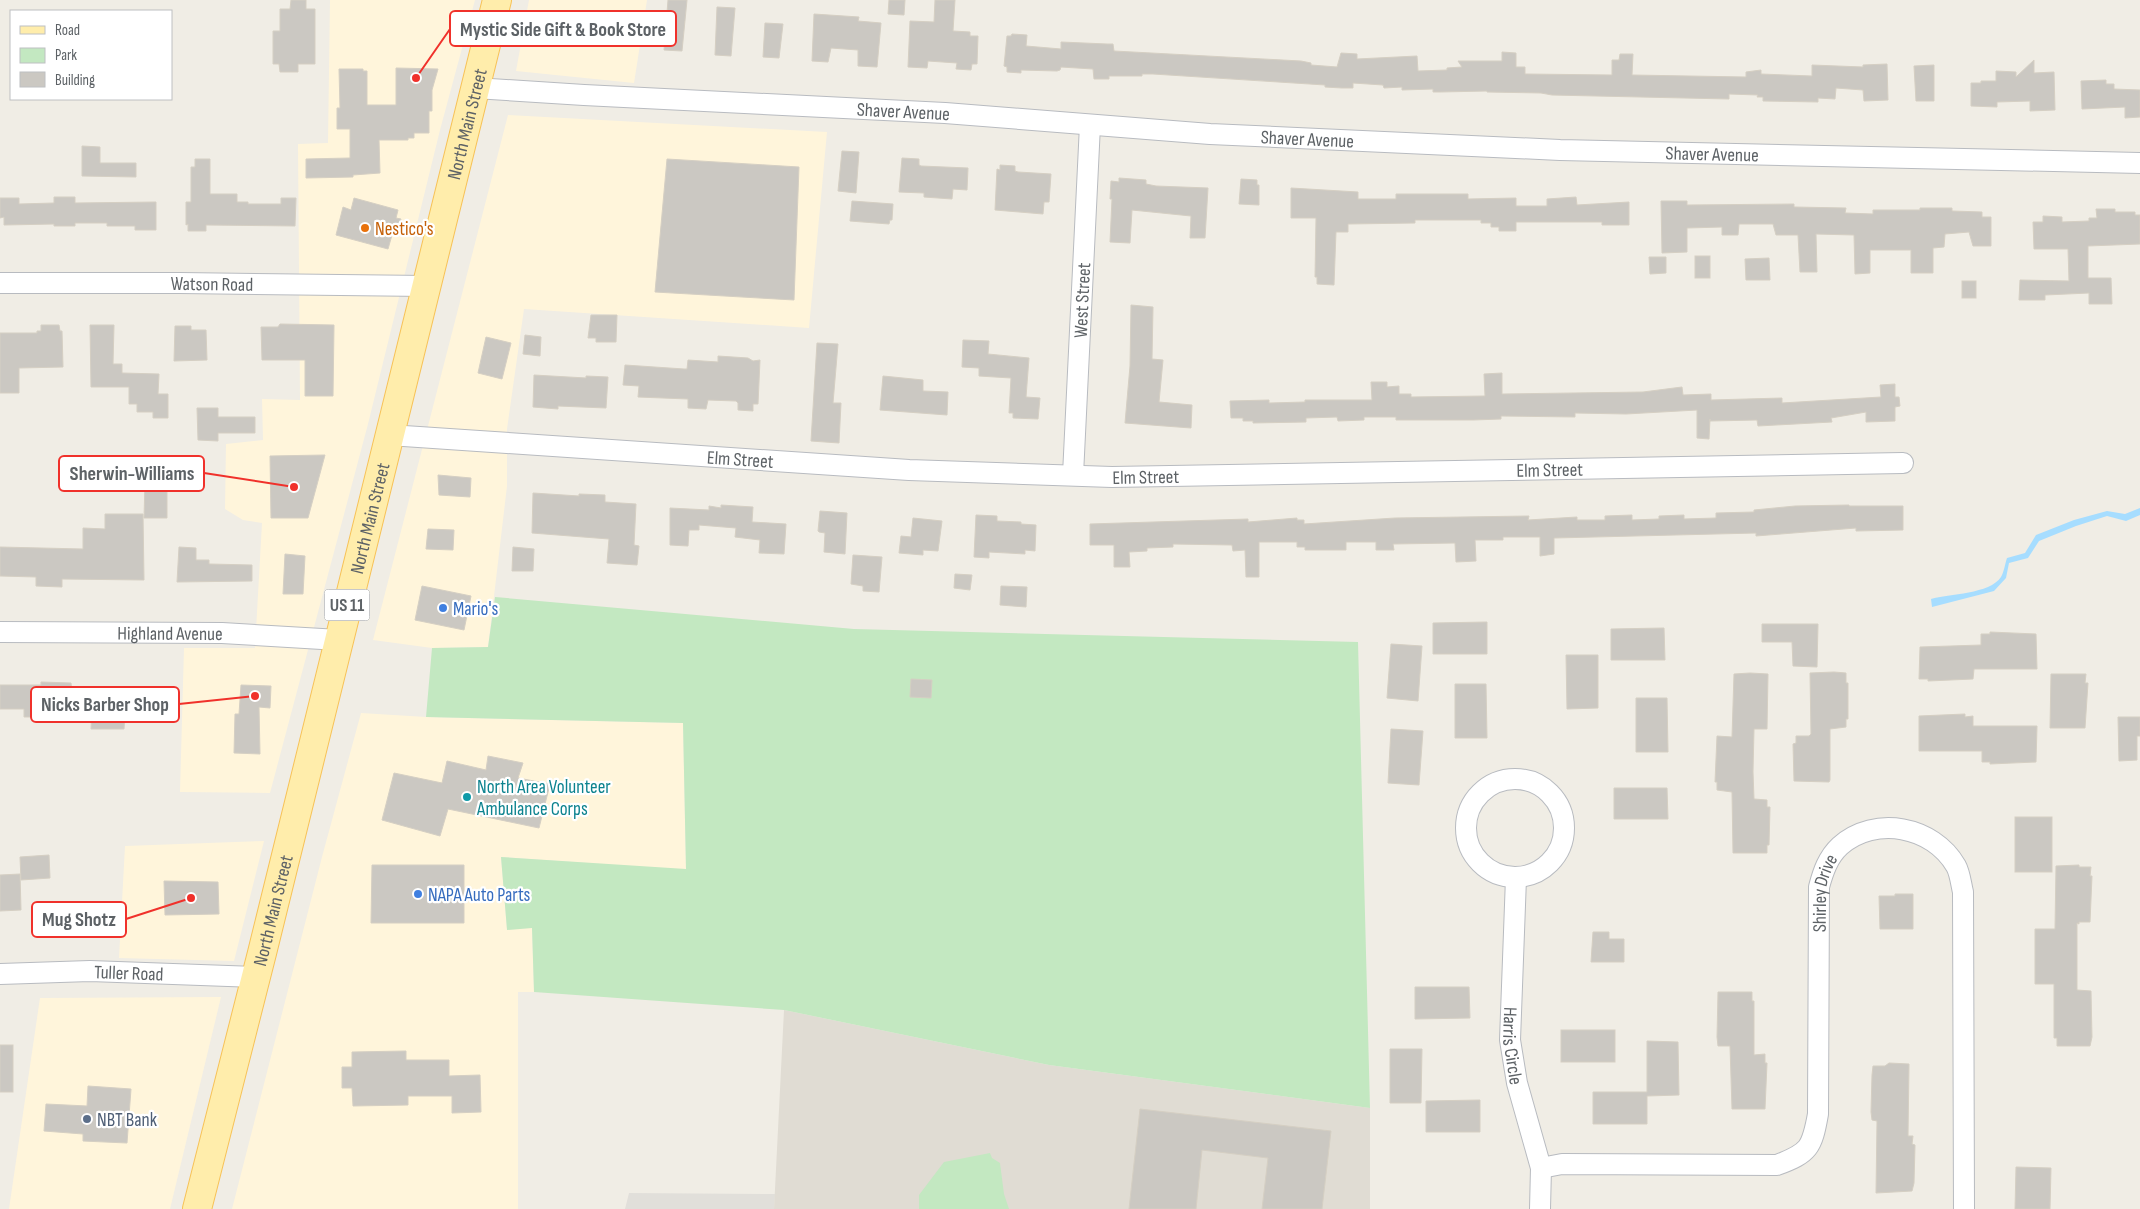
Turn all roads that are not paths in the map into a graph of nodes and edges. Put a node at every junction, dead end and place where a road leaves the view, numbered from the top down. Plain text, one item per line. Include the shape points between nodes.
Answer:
1 (498, 0) edge
2 (475, 88) junction
3 (1090, 125) junction
4 (2140, 163) edge
5 (0, 283) edge
6 (426, 286) junction
7 (388, 435) junction
8 (1903, 463) dead end
9 (1073, 475) junction
10 (0, 632) edge
11 (339, 640) junction
12 (1516, 878) junction
13 (0, 974) edge
14 (256, 976) junction
15 (1541, 1168) junction
16 (197, 1209) edge
17 (1540, 1209) edge
18 (1964, 1209) edge

1 - 2 main road, North Main Street / US 11
2 - 3 street, Shaver Avenue via 945,113
2 - 6 main road, North Main Street / US 11
3 - 4 street, Shaver Avenue via 1210,134 1560,150
3 - 9 street, West Street
5 - 6 street, Watson Road
6 - 7 main road, North Main Street / US 11
7 - 9 street, Elm Street via 908,470
7 - 11 main road, North Main Street / US 11
8 - 9 street, Elm Street via 1272,475
10 - 11 street, Highland Avenue via 222,633
11 - 14 main road, North Main Street / US 11
12 - 12 street via 1535,874 1551,863 1562,846 1565,828 1561,808 1550,792 1534,782 1514,778 1495,782 1479,793 1469,810 1465,829 1469,848 1480,864 1497,874
12 - 15 street, Harris Circle via 1510,1040 1517,1083
13 - 14 street, Tuller Road via 90,971
14 - 16 main road, North Main Street / US 11
15 - 17 street, Harris Circle
15 - 18 street, Shirley Drive via 1562,1164 1777,1165 1801,1156 1814,1137 1818,1114 1819,887 1826,866 1840,847 1860,833 1882,828 1906,829 1942,847 1957,867 1963,892

